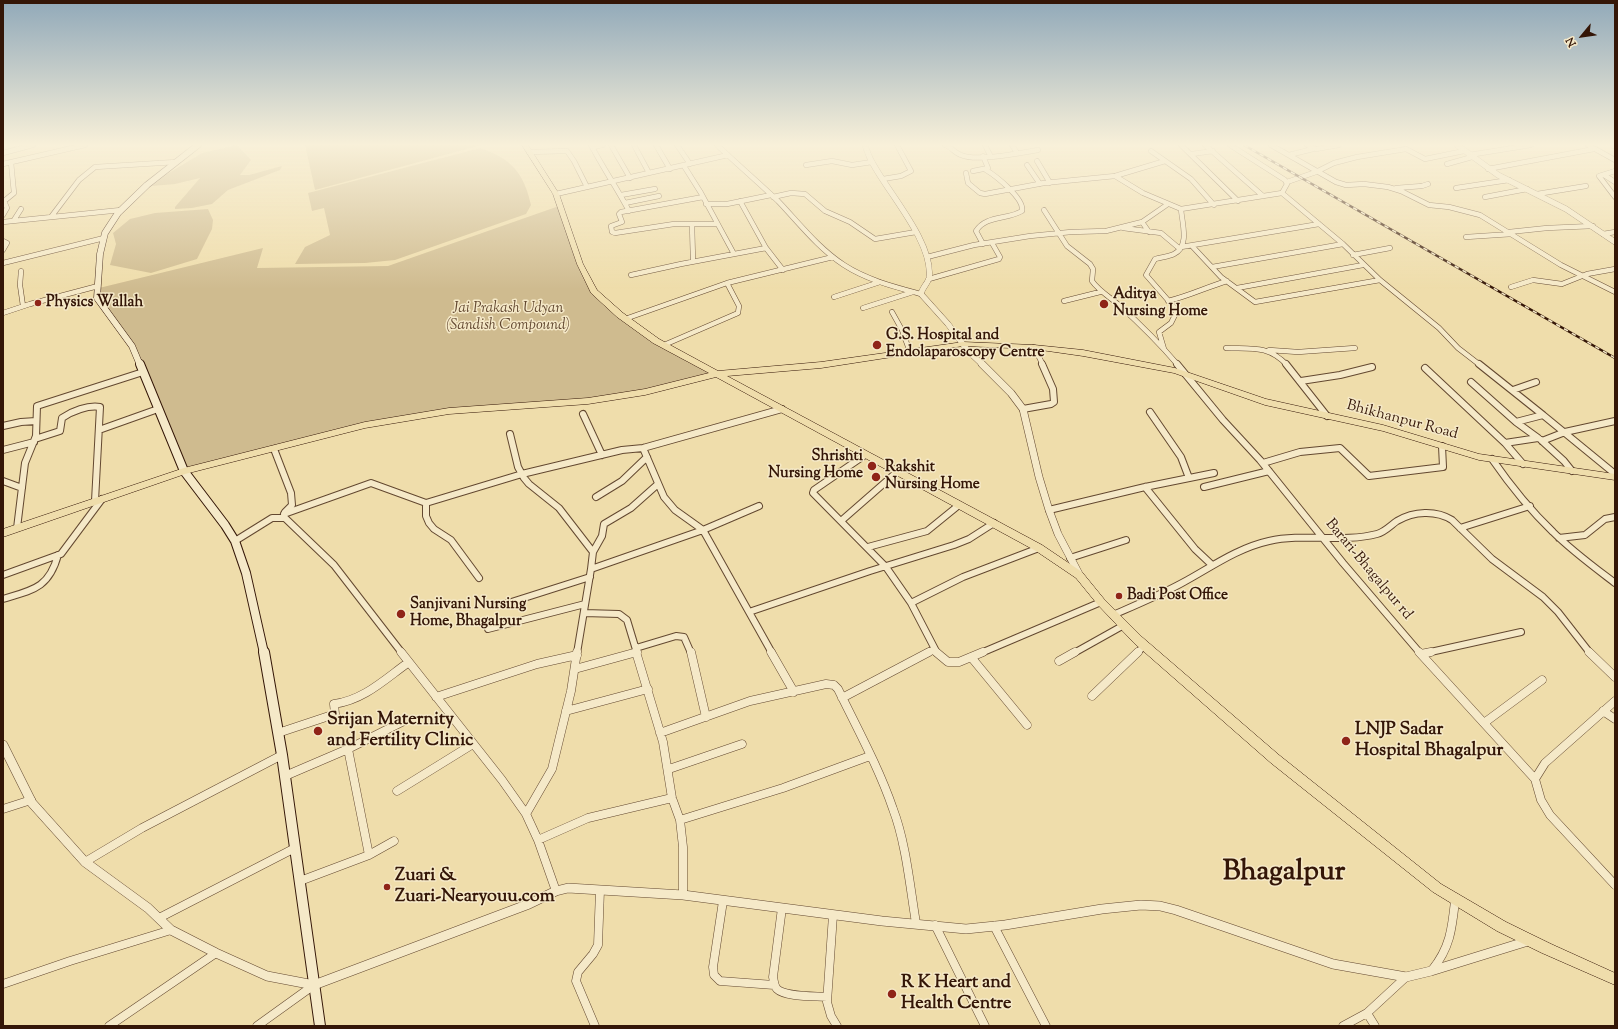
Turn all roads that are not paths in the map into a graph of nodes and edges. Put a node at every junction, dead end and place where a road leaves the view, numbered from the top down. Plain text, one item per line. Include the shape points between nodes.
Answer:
1 (14, 193) edge
2 (69, 193) edge
3 (139, 193) edge
4 (560, 193) edge
5 (634, 193) edge
6 (701, 193) edge
7 (769, 193) edge
8 (786, 193) edge
9 (798, 193) edge
10 (892, 193) edge
11 (1012, 193) edge
12 (1145, 193) edge
13 (1203, 193) edge
14 (1230, 193) edge
15 (1260, 193) edge
16 (1282, 193) joint
17 (1403, 193) edge
18 (1506, 193) edge
19 (1543, 193) edge
20 (556, 194) joint
21 (1537, 194) joint
22 (621, 195) joint
23 (659, 196) dead end
24 (772, 196) junction
25 (1263, 196) junction
26 (703, 197) junction
27 (1485, 197) dead end
28 (3, 201) edge
29 (740, 201) junction
30 (1238, 201) junction
31 (625, 203) junction
32 (706, 204) junction
33 (1168, 204) junction
34 (1214, 205) junction
35 (21, 209) dead end
36 (1181, 209) junction
37 (121, 210) junction
38 (629, 210) junction
39 (1044, 210) dead end
40 (3, 215) edge
41 (51, 217) junction
42 (14, 220) junction
43 (3, 222) edge
44 (1142, 222) junction
45 (692, 224) junction
46 (717, 224) junction
47 (1319, 224) junction
48 (1593, 226) junction
49 (1122, 228) junction
50 (916, 232) junction
51 (1149, 232) junction
52 (1615, 232) edge
53 (1510, 233) junction
54 (1060, 234) junction
55 (1603, 234) junction
56 (1466, 237) dead end
57 (104, 238) junction
58 (3, 241) edge
59 (1615, 242) edge
60 (992, 243) junction
61 (983, 244) junction
62 (1343, 244) junction
63 (1192, 246) junction
64 (766, 248) junction
65 (1181, 248) junction
66 (1390, 248) dead end
67 (3, 250) edge
68 (734, 254) junction
69 (1353, 254) junction
70 (833, 257) junction
71 (928, 258) junction
72 (692, 260) junction
73 (3, 263) edge
74 (1363, 265) junction
75 (1212, 267) junction
76 (1615, 269) edge
77 (783, 270) junction
78 (21, 271) dead end
79 (631, 275) dead end
80 (1582, 276) junction
81 (929, 279) junction
82 (1380, 280) junction
83 (1227, 281) junction
84 (880, 282) junction
85 (727, 283) junction
86 (98, 286) junction
87 (1511, 287) dead end
88 (1237, 288) junction
89 (914, 292) junction
90 (1100, 292) junction
91 (1615, 292) edge
92 (921, 294) junction
93 (834, 297) dead end
94 (1064, 301) dead end
95 (1168, 301) junction
96 (23, 306) junction
97 (863, 308) dead end
98 (3, 312) edge
99 (892, 312) dead end
100 (625, 319) junction
101 (963, 344) junction
102 (664, 346) junction
103 (1034, 347) junction
104 (1226, 348) dead end
105 (1355, 348) dead end
106 (1165, 350) junction
107 (1268, 350) junction
108 (910, 352) junction
109 (1372, 367) dead end
110 (1425, 368) dead end
111 (143, 372) junction
112 (717, 374) junction
113 (1186, 374) junction
114 (1301, 381) junction
115 (1472, 382) dead end
116 (1536, 382) dead end
117 (1513, 390) junction
118 (158, 409) junction
119 (782, 409) junction
120 (1023, 409) junction
121 (1150, 412) dead end
122 (583, 414) dead end
123 (1543, 415) junction
124 (1327, 416) junction
125 (36, 421) junction
126 (1615, 421) edge
127 (1516, 422) junction
128 (3, 426) edge
129 (99, 430) junction
130 (1565, 432) junction
131 (510, 434) dead end
132 (1540, 440) junction
133 (35, 441) junction
134 (1505, 443) junction
135 (1442, 446) junction
136 (643, 448) junction
137 (274, 449) junction
138 (3, 450) edge
139 (602, 455) junction
140 (865, 455) junction
141 (647, 457) junction
142 (1492, 459) junction
143 (1263, 463) junction
144 (1523, 464) junction
145 (184, 471) junction
146 (1269, 471) junction
147 (1572, 471) junction
148 (897, 472) junction
149 (1214, 473) dead end
150 (522, 474) junction
151 (1615, 474) edge
152 (1615, 477) edge
153 (1189, 478) junction
154 (3, 481) edge
155 (658, 484) junction
156 (1145, 487) junction
157 (1204, 487) dead end
158 (22, 488) junction
159 (596, 497) dead end
160 (99, 500) junction
161 (426, 503) junction
162 (959, 505) junction
163 (759, 506) dead end
164 (1530, 506) junction
165 (1049, 510) junction
166 (282, 516) junction
167 (1615, 517) edge
168 (841, 521) junction
169 (994, 523) junction
170 (17, 528) junction
171 (1460, 528) junction
172 (703, 530) junction
173 (3, 533) edge
174 (1323, 538) junction
175 (1559, 538) junction
176 (1126, 540) dead end
177 (235, 542) junction
178 (868, 548) junction
179 (1039, 548) junction
180 (593, 552) junction
181 (58, 555) junction
182 (1070, 558) junction
183 (1212, 565) junction
184 (886, 567) junction
185 (591, 569) junction
186 (3, 575) edge
187 (1080, 575) junction
188 (590, 577) junction
189 (479, 578) dead end
190 (1615, 583) edge
191 (3, 599) edge
192 (1101, 602) junction
193 (911, 603) junction
194 (586, 604) junction
195 (502, 605) dead end
196 (749, 612) junction
197 (584, 613) junction
198 (1113, 615) junction
199 (1124, 626) junction
200 (488, 629) dead end
201 (1521, 632) dead end
202 (1145, 645) junction
203 (934, 649) junction
204 (636, 650) junction
205 (1421, 654) junction
206 (577, 655) junction
207 (971, 657) junction
208 (1059, 661) dead end
209 (409, 662) junction
210 (575, 669) junction
211 (1615, 677) edge
212 (1542, 680) dead end
213 (648, 689) junction
214 (794, 692) junction
215 (1092, 696) dead end
216 (436, 697) junction
217 (842, 698) junction
218 (1615, 700) edge
219 (566, 711) junction
220 (1603, 711) junction
221 (706, 717) junction
222 (1615, 719) edge
223 (402, 722) dead end
224 (1484, 723) junction
225 (1027, 725) dead end
226 (278, 733) junction
227 (660, 733) junction
228 (473, 744) junction
229 (742, 744) dead end
230 (3, 745) edge
231 (348, 749) junction
232 (282, 755) junction
233 (870, 756) junction
234 (668, 769) junction
235 (285, 776) junction
236 (1535, 779) junction
237 (397, 791) dead end
238 (672, 798) junction
239 (30, 800) junction
240 (3, 809) edge
241 (526, 814) junction
242 (680, 820) junction
243 (538, 840) junction
244 (394, 841) dead end
245 (295, 848) junction
246 (369, 855) junction
247 (85, 862) junction
248 (300, 881) junction
249 (1615, 885) edge
250 (600, 890) junction
251 (556, 891) junction
252 (683, 895) junction
253 (723, 900) junction
254 (1455, 901) junction
255 (782, 908) junction
256 (833, 915) junction
257 (159, 918) junction
258 (916, 923) junction
259 (935, 925) junction
260 (994, 926) junction
261 (171, 930) junction
262 (1528, 941) junction
263 (216, 953) junction
264 (1431, 971) junction
265 (1406, 977) junction
266 (1615, 979) edge
267 (3, 984) edge
268 (314, 985) junction
269 (774, 985) junction
270 (828, 997) junction
271 (1367, 1013) junction
272 (260, 1025) edge
273 (109, 1026) edge
274 (320, 1026) edge
275 (595, 1026) edge
276 (837, 1026) edge
277 (985, 1026) edge
278 (1046, 1026) edge
279 (1343, 1026) edge
280 (1375, 1026) edge

1 - 28 street
2 - 41 street
3 - 37 main road
4 - 20 street
5 - 22 street
6 - 26 street
7 - 24 street
8 - 24 street
9 - 50 street via 805,194 825,210 850,222 875,239
10 - 50 street
11 - 61 street via 1022,204 1022,211 980,226 976,231
12 - 33 street
13 - 34 street
14 - 30 street
15 - 25 street
16 - 25 street
16 - 47 street
17 - 53 street via 1429,205 1480,215
18 - 27 street
19 - 21 street
20 - 100 main road via 580,264 594,291
21 - 48 street
22 - 31 street
23 - 31 street
24 - 29 street
24 - 70 street
25 - 30 street
26 - 32 street
26 - 38 street
28 - 40 street via 7,208
29 - 32 street
29 - 64 street
30 - 34 street
31 - 38 street
32 - 46 street
33 - 36 street
33 - 44 street
34 - 36 street
35 - 42 street
36 - 65 street via 1184,241
37 - 41 street
37 - 57 main road
38 - 45 street via 619,214 622,222 611,226 612,233
39 - 54 street
41 - 42 street
42 - 43 street
44 - 49 street
44 - 51 street
45 - 46 street
45 - 72 street
46 - 68 street
47 - 62 street
47 - 63 street
48 - 53 street
48 - 55 street
49 - 51 street
49 - 54 street
50 - 71 street
51 - 65 street via 1161,233
52 - 55 street
53 - 56 street
53 - 80 street
54 - 60 street
54 - 90 street via 1071,251 1090,264 1092,281
55 - 59 street
57 - 73 street
57 - 86 main road
58 - 67 street via 7,243
60 - 61 street
60 - 81 street via 999,259
61 - 71 street
62 - 69 street
62 - 75 street
63 - 65 street
63 - 75 street
64 - 68 street
64 - 77 street
65 - 95 street via 1175,253 1155,259 1146,272 1147,279
66 - 69 street
68 - 72 street
69 - 74 street
70 - 77 street
70 - 84 street
71 - 81 street
72 - 79 street
74 - 82 street
74 - 88 street
75 - 83 street
76 - 80 street
77 - 85 street
78 - 96 street
80 - 87 street via 1562,284 1532,280
80 - 91 street
81 - 92 street
82 - 88 street via 1256,303
82 - 117 street via 1439,328 1469,357
83 - 88 street
83 - 95 street
84 - 89 street
84 - 93 street
85 - 100 street
85 - 102 street via 739,306 738,313
86 - 96 street
86 - 111 main road via 98,298 132,346
89 - 92 street
89 - 97 street
90 - 94 street
90 - 106 street, Barari-Bhagalpur rd via 1118,304
92 - 101 street
95 - 106 street via 1176,313 1171,325 1159,332
96 - 98 street
99 - 108 street
100 - 102 main road
101 - 103 main road, Bhikhanpur Road
101 - 108 main road, Bhikhanpur Road
101 - 120 street via 1001,381
102 - 112 main road
103 - 113 main road, Bhikhanpur Road via 1083,353
103 - 120 street via 1048,377 1054,402
104 - 107 street
105 - 107 street via 1298,352
106 - 113 street, Barari-Bhagalpur rd
107 - 114 street
108 - 112 main road, Bhikhanpur Road via 821,365
109 - 114 street
110 - 134 street
111 - 118 main road
111 - 125 street via 39,405 36,408
112 - 119 main road
112 - 137 main road, Bhikhanpur Road via 645,392 588,400 449,411 365,425
113 - 124 main road, Bhikhanpur Road via 1265,402
113 - 143 street, Barari-Bhagalpur rd via 1223,420
114 - 124 street
115 - 127 street
116 - 117 street
117 - 123 street
118 - 129 street
118 - 145 main road
119 - 136 street
119 - 140 main road
120 - 165 street
121 - 153 street via 1181,457
122 - 139 street
123 - 127 street
123 - 130 street
124 - 135 main road, Bhikhanpur Road via 1383,428
125 - 128 street
125 - 133 street
126 - 130 street
127 - 132 street
129 - 133 street via 100,408 94,406 64,416 60,430
129 - 160 street
130 - 132 street
130 - 151 street
131 - 150 street
132 - 134 street
132 - 147 street
133 - 138 street
133 - 158 street via 25,463
134 - 144 street
135 - 142 main road, Bhikhanpur Road
135 - 143 street via 1443,467 1369,476 1340,448 1300,452
136 - 139 street
136 - 141 street
137 - 145 main road, Bhikhanpur Road
137 - 166 street via 291,493 292,505
139 - 150 street
140 - 148 main road
140 - 168 street via 814,490 813,493
141 - 155 street
141 - 159 street via 622,481
142 - 144 main road, Bhikhanpur Road
142 - 164 street
143 - 146 street, Barari-Bhagalpur rd
144 - 147 main road, Bhikhanpur Road
145 - 160 main road, Bhikhanpur Road
145 - 177 main road
146 - 157 street
146 - 174 street, Barari-Bhagalpur rd
147 - 152 main road, Bhikhanpur Road
148 - 162 main road
148 - 168 street
149 - 153 street
150 - 161 street
150 - 180 street via 529,484 559,508
153 - 156 street
154 - 158 street
155 - 172 street via 674,510
155 - 180 street via 631,508 604,524 602,536
156 - 165 street
156 - 183 street via 1195,550
158 - 170 street
160 - 170 main road, Bhikhanpur Road
160 - 181 street via 65,551
161 - 166 street via 371,483
161 - 189 street via 427,520 451,540
162 - 169 main road
162 - 178 street via 928,531
163 - 172 street
164 - 171 street
164 - 175 street
165 - 182 street
166 - 177 street via 266,521
166 - 209 street via 334,565
167 - 175 street via 1605,519 1585,535
168 - 178 street
169 - 179 main road
169 - 184 street via 961,543
170 - 173 main road, Bhikhanpur Road
171 - 174 street via 1444,515 1431,512 1399,520 1378,534
171 - 211 street via 1491,558 1545,598 1599,664
172 - 185 street
172 - 196 street
174 - 183 street via 1266,541 1243,548
174 - 205 street, Barari-Bhagalpur rd
175 - 190 street
176 - 182 street
177 - 226 main road via 246,573 262,639
178 - 184 street
179 - 187 main road
179 - 193 street via 963,577
180 - 185 street
181 - 186 street
181 - 191 street via 55,568 45,583
182 - 187 street
183 - 198 street via 1170,590
184 - 193 street
184 - 196 street
185 - 188 street
187 - 192 main road
188 - 194 street
188 - 195 street
192 - 198 main road
192 - 207 street
193 - 203 street
194 - 197 street
194 - 200 street
196 - 214 street
197 - 204 street via 623,615 627,620
197 - 206 street
198 - 199 main road
199 - 202 main road
199 - 208 street
201 - 205 street
202 - 215 street
202 - 254 main road via 1275,759
203 - 207 street via 942,660 948,662 959,662
203 - 217 street
204 - 210 street
204 - 213 street
204 - 221 street via 676,636 684,637 692,654
205 - 224 street, Barari-Bhagalpur rd
206 - 210 street
206 - 216 street via 538,664
207 - 225 street
209 - 216 street
209 - 226 street via 364,694 334,704 335,714
210 - 219 street
212 - 224 street
213 - 219 street
213 - 227 street
214 - 217 street via 830,684 838,689
214 - 221 street via 750,701
216 - 228 street
217 - 233 street
218 - 220 street
219 - 241 street via 552,769
220 - 222 street
220 - 236 street via 1545,763
221 - 227 street
223 - 231 street
224 - 236 street, Barari-Bhagalpur rd
226 - 232 main road
227 - 234 street
228 - 237 street
228 - 241 street
229 - 234 street
230 - 239 street
231 - 235 street
231 - 246 street
232 - 235 main road
232 - 247 street via 142,828
233 - 242 street via 783,788
233 - 258 street via 894,810
234 - 238 street
235 - 245 main road
236 - 249 street via 1541,800 1550,815
238 - 242 street
238 - 243 street via 588,818
239 - 240 street
239 - 247 street
241 - 243 street
242 - 252 street
243 - 251 street
244 - 246 street
245 - 248 main road
245 - 257 street
246 - 248 street
247 - 257 street
248 - 268 main road
250 - 251 street via 568,888
250 - 252 street
250 - 275 street via 596,950 576,976
251 - 268 street via 529,904
252 - 253 street
253 - 255 street
253 - 269 street via 714,975 720,981
254 - 262 main road
254 - 264 street via 1448,948
255 - 256 street
255 - 269 street
256 - 258 street
256 - 270 street
257 - 261 street
258 - 259 street
259 - 260 street via 966,929
259 - 277 street
260 - 265 street via 1102,909 1160,906 1333,964
260 - 278 street
261 - 263 street
261 - 267 street via 70,960
262 - 264 street
262 - 266 main road
263 - 268 street via 268,976
263 - 273 street
264 - 265 street
265 - 271 street
268 - 272 street
268 - 274 main road
269 - 270 street via 778,991 786,993
270 - 276 street via 831,1016
271 - 279 street
271 - 280 street

